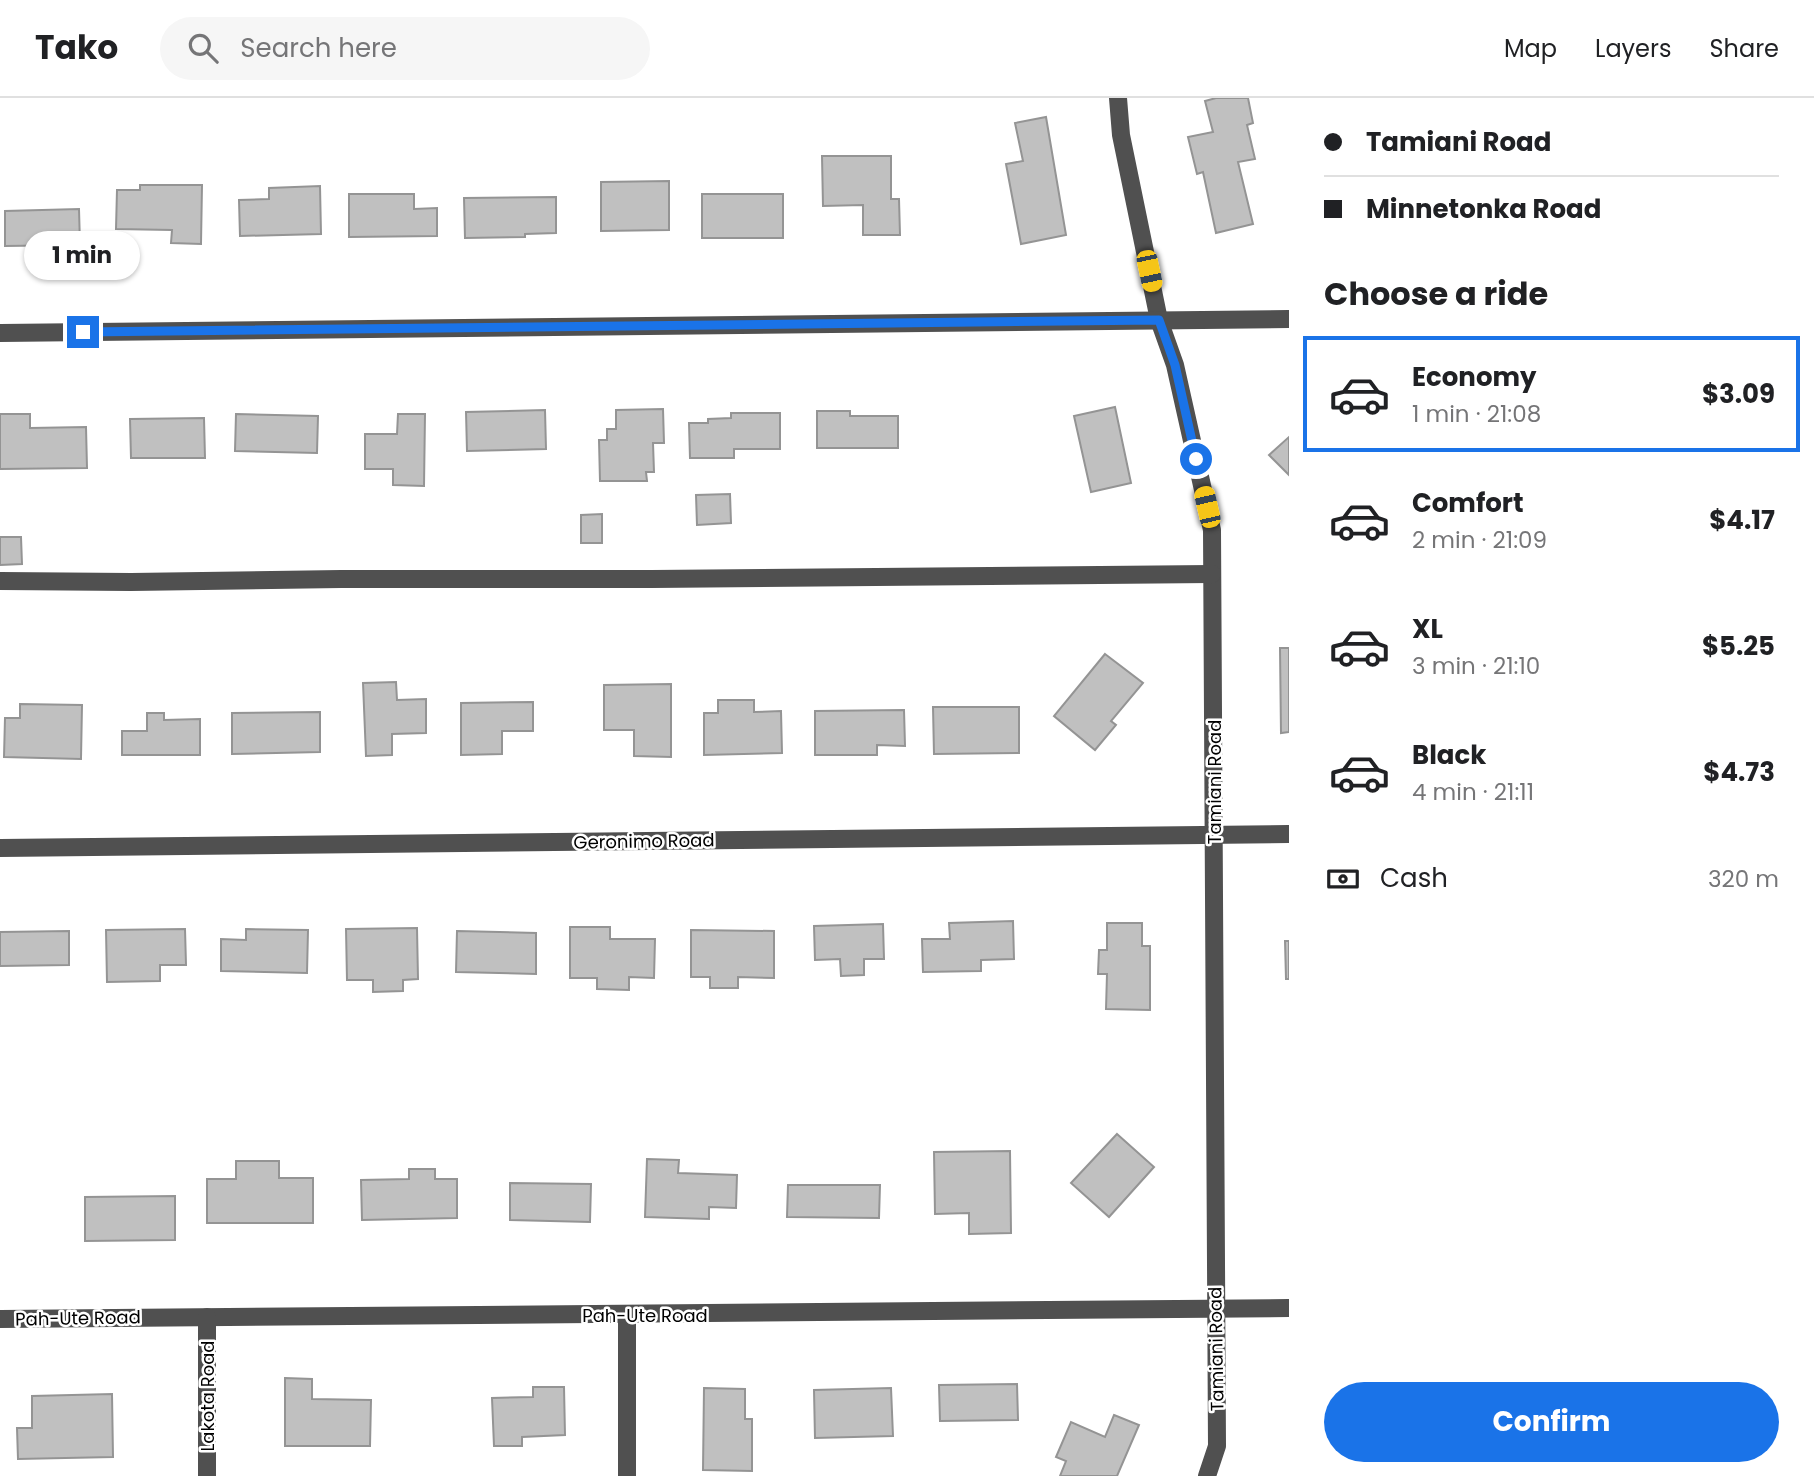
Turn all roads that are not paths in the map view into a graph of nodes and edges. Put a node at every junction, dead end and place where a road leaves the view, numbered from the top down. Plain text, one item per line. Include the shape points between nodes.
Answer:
1 (1118, 98) edge
2 (1289, 319) edge
3 (1159, 320) junction
4 (0, 333) edge
5 (1212, 574) junction
6 (0, 580) edge
7 (1215, 834) junction
8 (1289, 834) edge
9 (0, 848) edge
10 (1289, 1308) edge
11 (1216, 1309) junction
12 (627, 1315) junction
13 (208, 1317) junction
14 (0, 1319) edge
15 (207, 1476) edge
16 (627, 1476) edge
17 (1207, 1476) edge

1 - 3 street, Tamiani Road via 1121,135
2 - 3 street
3 - 4 street
3 - 5 street, Tamiani Road via 1175,365 1212,530
5 - 6 street
5 - 7 street, Tamiani Road
7 - 8 street, Geronimo Road
7 - 9 street, Geronimo Road
7 - 11 street, Tamiani Road
10 - 11 street, Pah-Ute Road
11 - 12 street, Pah-Ute Road
11 - 17 street, Tamiani Road via 1217,1446
12 - 13 street, Pah-Ute Road
12 - 16 street
13 - 14 street, Pah-Ute Road
13 - 15 street, Lakota Road

